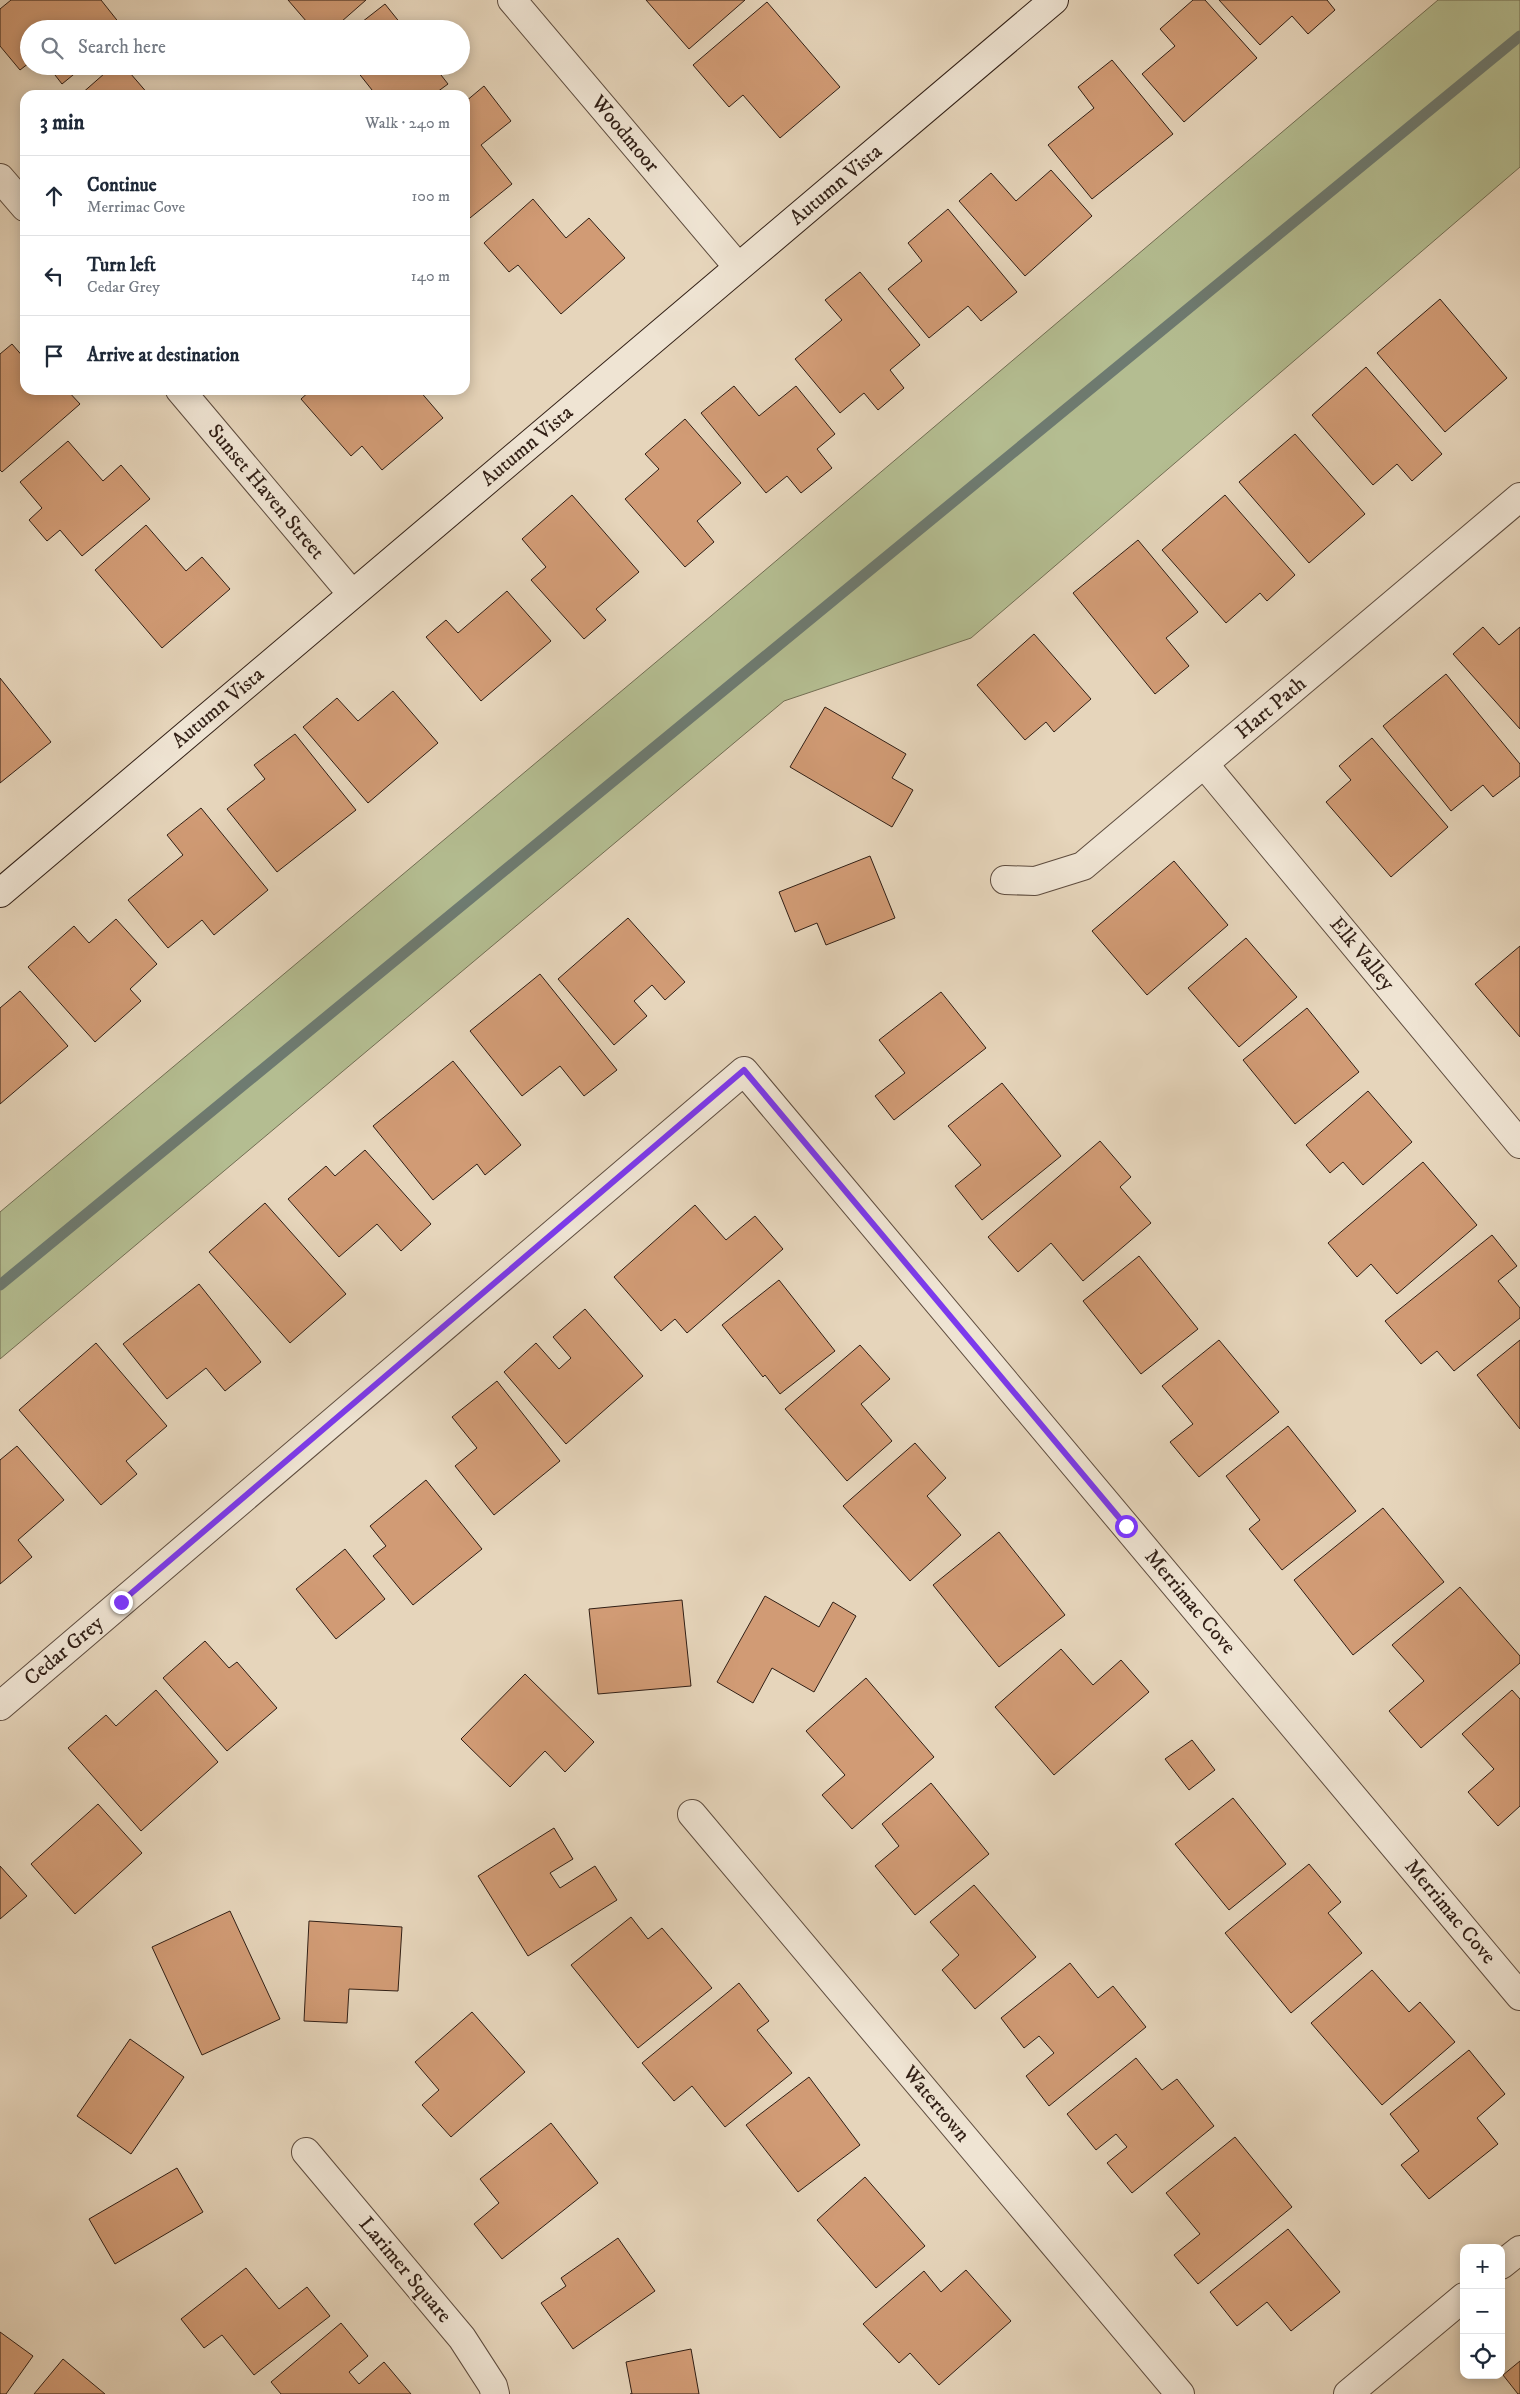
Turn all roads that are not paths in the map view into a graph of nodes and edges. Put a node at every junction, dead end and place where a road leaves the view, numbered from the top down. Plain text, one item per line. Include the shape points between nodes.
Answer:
1 (512, 0) edge
2 (1054, 0) edge
3 (0, 178) edge
4 (20, 202) edge
5 (738, 267) junction
6 (184, 395) edge
7 (1520, 497) edge
8 (352, 594) junction
9 (1204, 764) junction
10 (1005, 880) dead end
11 (0, 893) edge
12 (744, 1070) joint
13 (1520, 1144) edge
14 (0, 1706) edge
15 (692, 1814) dead end
16 (1520, 1996) edge
17 (306, 2152) dead end
18 (1520, 2250) edge
19 (1505, 2262) edge
20 (1460, 2300) edge
21 (495, 2394) edge
22 (1180, 2394) edge
23 (1348, 2394) edge

1 - 5 street, Woodmoor
2 - 5 street, Autumn Vista
3 - 4 street
5 - 8 street, Autumn Vista
6 - 8 street, Sunset Haven Street
7 - 9 street, Hart Path
8 - 11 street, Autumn Vista
9 - 10 street, Hart Path via 1083,866 1035,881
9 - 13 street, Elk Valley
12 - 14 street, Cedar Grey
12 - 16 street, Merrimac Cove
15 - 22 street, Watertown
17 - 21 street, Larimer Square via 462,2338
18 - 19 street
20 - 23 street

